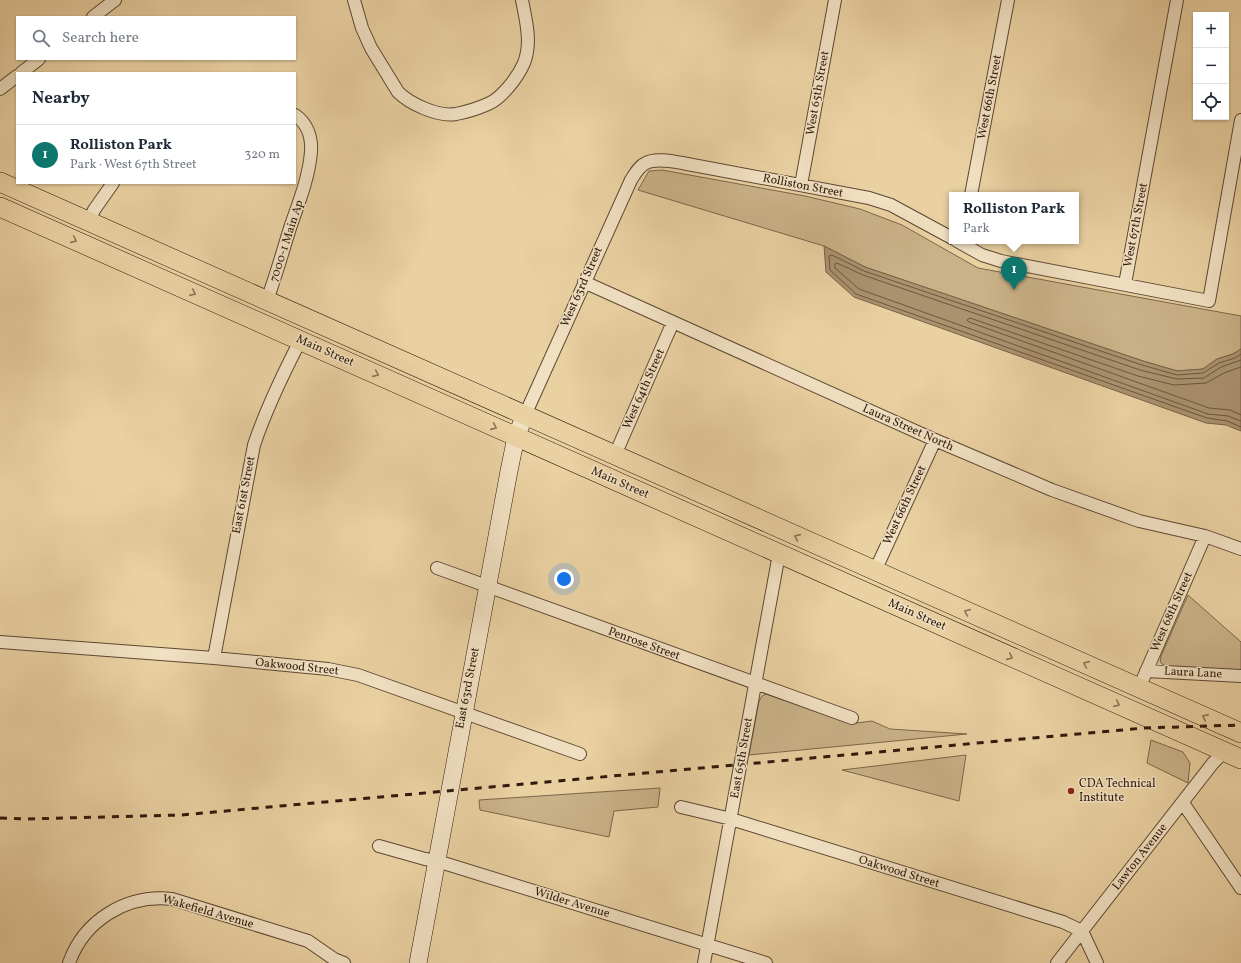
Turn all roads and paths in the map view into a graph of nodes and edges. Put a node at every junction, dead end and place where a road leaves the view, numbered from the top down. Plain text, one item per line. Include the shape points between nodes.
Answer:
1 (115, 0) edge
2 (354, 0) edge
3 (522, 0) edge
4 (835, 0) edge
5 (1008, 0) edge
6 (1178, 0) edge
7 (94, 16) edge
8 (38, 60) edge
9 (22, 72) edge
10 (16, 77) edge
11 (0, 89) edge
12 (296, 115) edge
13 (1241, 120) edge
14 (646, 162) joint
15 (0, 182) edge
16 (112, 184) edge
17 (801, 185) junction
18 (972, 192) edge
19 (0, 202) edge
20 (0, 207) edge
21 (89, 221) junction
22 (949, 236) edge
23 (964, 244) edge
24 (146, 246) junction
25 (584, 282) junction
26 (1125, 284) junction
27 (266, 300) junction
28 (673, 322) junction
29 (300, 341) junction
30 (525, 415) junction
31 (516, 437) junction
32 (935, 440) junction
33 (615, 455) junction
34 (1205, 536) junction
35 (1241, 549) edge
36 (779, 554) junction
37 (437, 568) dead end
38 (875, 571) junction
39 (487, 587) junction
40 (936, 598) junction
41 (0, 642) edge
42 (214, 658) junction
43 (1061, 666) junction
44 (1241, 676) edge
45 (1142, 679) junction
46 (755, 684) junction
47 (464, 712) junction
48 (852, 718) dead end
49 (1241, 733) edge
50 (1224, 752) junction
51 (580, 754) dead end
52 (1241, 759) edge
53 (1183, 803) junction
54 (681, 807) dead end
55 (731, 819) junction
56 (379, 846) dead end
57 (437, 861) junction
58 (1241, 888) edge
59 (1082, 931) junction
60 (707, 945) junction
61 (69, 963) edge
62 (344, 963) edge
63 (418, 963) edge
64 (704, 963) edge
65 (766, 963) edge
66 (1057, 963) edge
67 (1097, 963) edge

1 - 7 street
2 - 3 street via 371,48 398,92 424,109 455,114 489,104 509,88 516,77 527,52 528,29
4 - 17 street, West 65th Street
5 - 18 street, West 66th Street
6 - 26 street, West 67th Street
8 - 9 street
10 - 11 street
12 - 27 street, 7000-1 Main Ap via 308,132 311,152 299,204
13 - 26 street via 1209,301
14 - 17 street, Rolliston Street via 662,160
14 - 25 street, West 63rd Street via 631,180
15 - 21 main road, Main Street
16 - 21 street
17 - 22 street, Rolliston Street via 869,198 891,205
19 - 24 main road via 12,200 64,222
20 -> 29 main road, Main Street
21 - 24 main road, Main Street
23 - 26 street, West 67th Street via 982,255 1001,261
24 - 27 main road, Main Street
25 - 28 street, Laura Street North
25 - 30 street, West 63rd Street
27 - 30 main road, Main Street
28 - 32 street, Laura Street North
28 - 33 street, West 64th Street
29 -> 31 main road, Main Street
29 - 42 street, East 61st Street via 258,431 254,445
30 - 31 street, East 63rd Street
30 - 33 main road, Main Street
31 - 36 main road, Main Street
31 - 39 street, East 63rd Street
32 - 34 street, Laura Street North via 1052,490 1139,521
32 - 38 street, West 66th Street
38 -> 33 main road, Main Street
34 - 35 street, Laura Street North
34 - 45 street, West 68th Street
36 - 40 main road via 795,550 863,579
36 -> 43 main road, Main Street
36 - 46 street, East 65th Street
37 - 39 street, Penrose Street
38 - 40 main road, Main Street
39 - 46 street, Penrose Street
39 - 47 street, East 63rd Street
43 -> 40 main road, Main Street
41 - 42 street, Oakwood Street
42 - 47 street, Oakwood Street via 328,668 358,675
45 -> 43 main road, Main Street
43 -> 50 main road, Main Street
44 - 45 street, Laura Lane
49 -> 45 main road, Main Street
46 - 48 street, Penrose Street
46 - 55 street, East 65th Street
47 - 51 street, Oakwood Street
47 - 57 street, East 63rd Street
50 - 52 main road, Main Street
50 - 53 street, Lawton Avenue
53 - 58 street
53 - 59 street, Lawton Avenue
54 - 55 street, Oakwood Street
55 - 59 street, Oakwood Street via 1055,920
55 - 60 street, East 65th Street
56 - 57 street, Wilder Avenue
57 - 60 street, Wilder Avenue
57 - 63 street, East 63rd Street
59 - 66 street, Lawton Avenue
59 - 67 street
60 - 64 street, East 65th Street
60 - 65 street, Wilder Avenue
61 - 62 street, Wakefield Avenue via 85,934 106,914 121,906 151,898 172,899 308,942

